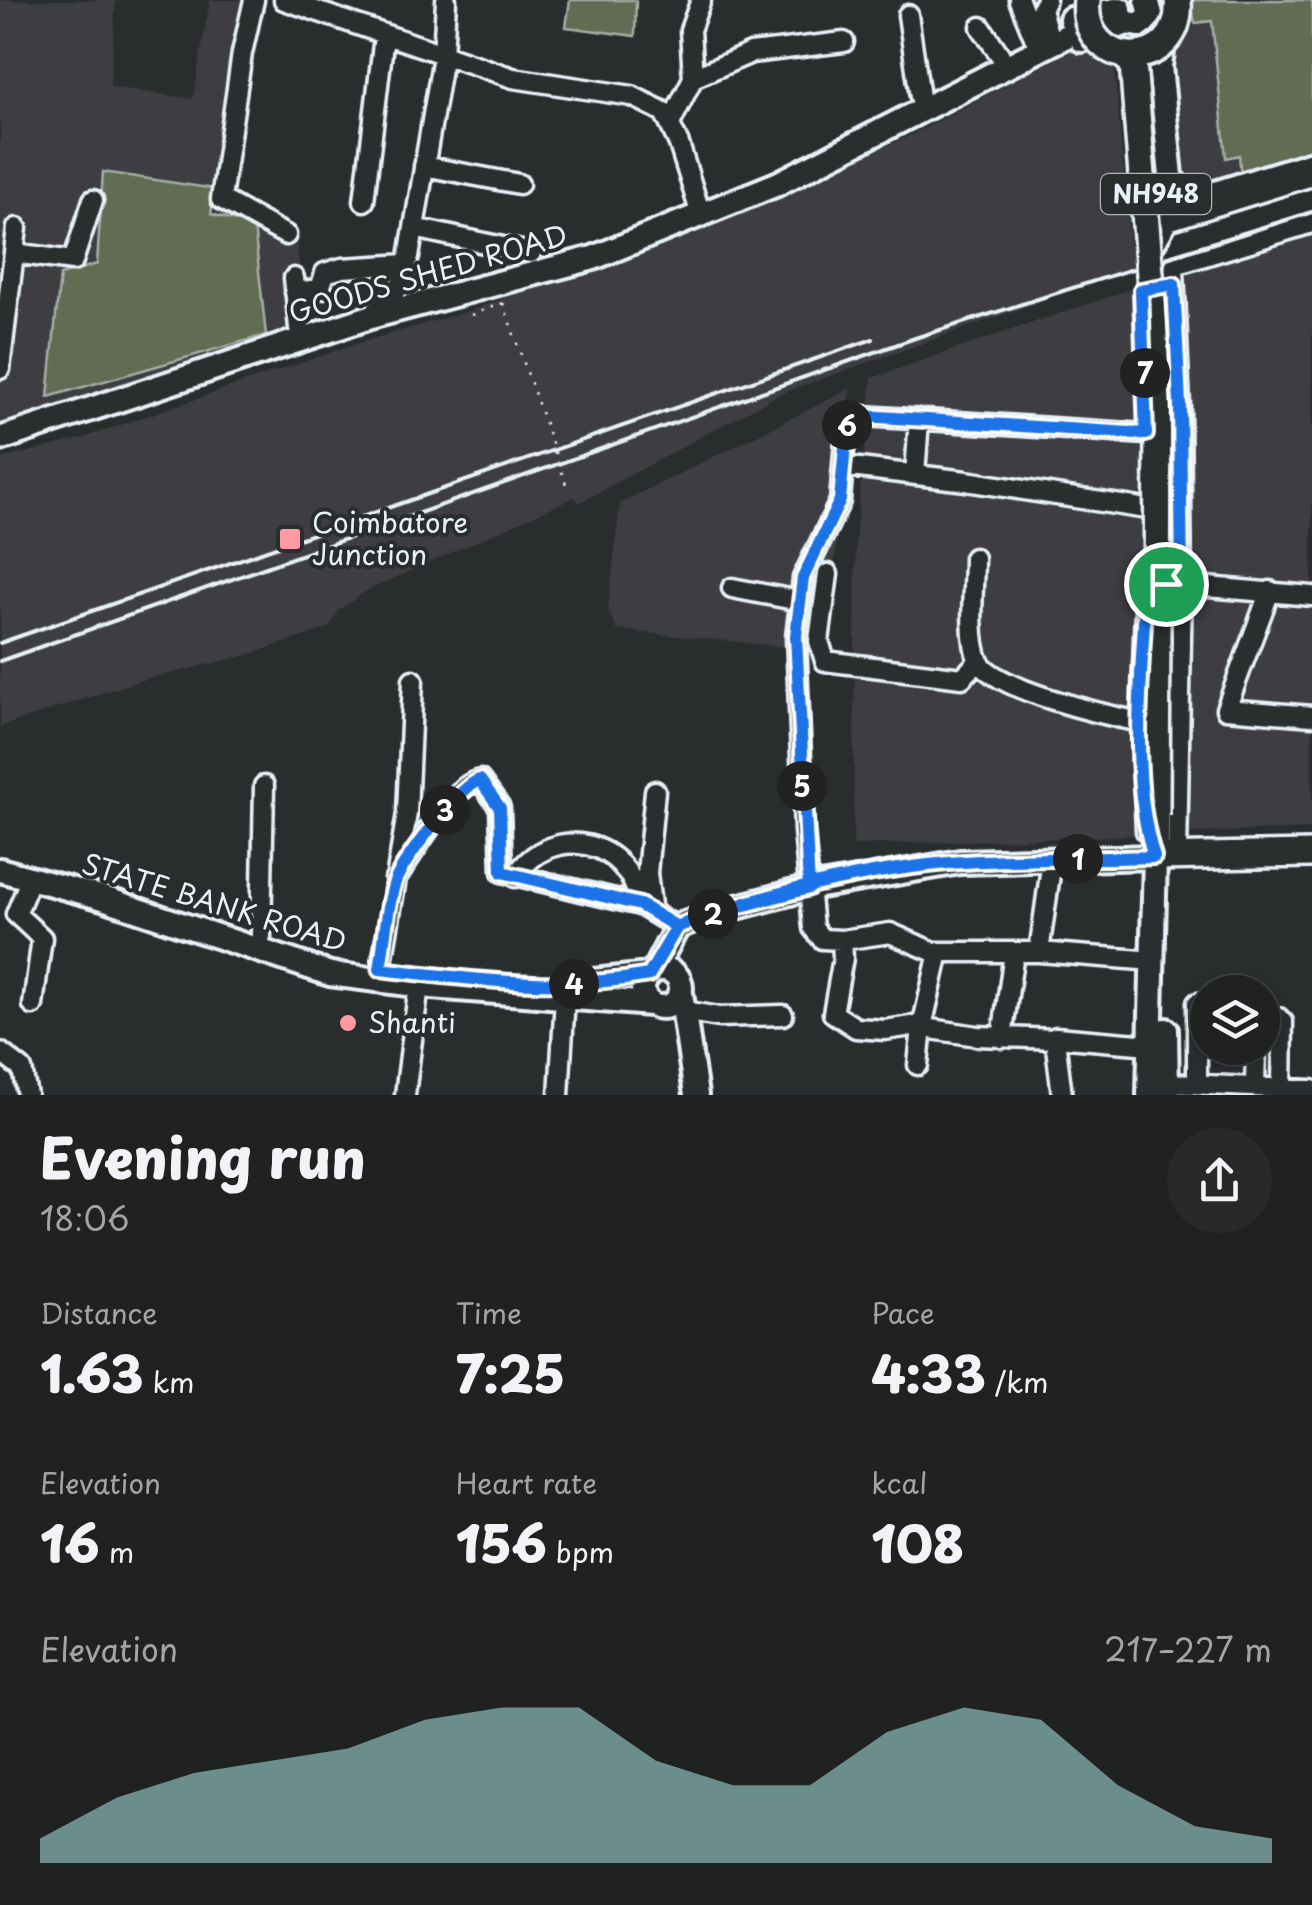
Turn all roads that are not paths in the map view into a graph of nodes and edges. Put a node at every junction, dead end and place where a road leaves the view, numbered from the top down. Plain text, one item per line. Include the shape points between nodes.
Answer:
1 (254, 0) edge
2 (284, 0) edge
3 (446, 0) edge
4 (701, 0) edge
5 (1018, 0) edge
6 (1046, 0) edge
7 (1148, 0) edge
8 (1178, 0) edge
9 (326, 8) edge
10 (1088, 12) edge
11 (908, 15) dead end
12 (1127, 15) edge
13 (981, 27) dead end
14 (1040, 34) junction
15 (384, 36) junction
16 (844, 42) dead end
17 (1137, 51) junction
18 (1000, 55) junction
19 (443, 56) junction
20 (694, 78) junction
21 (920, 97) junction
22 (670, 124) junction
23 (862, 140) junction
24 (1312, 163) edge
25 (424, 166) junction
26 (1312, 176) edge
27 (519, 184) dead end
28 (1210, 195) junction
29 (92, 200) dead end
30 (364, 201) dead end
31 (701, 215) junction
32 (1312, 222) edge
33 (17, 228) dead end
34 (414, 228) junction
35 (286, 234) dead end
36 (1155, 244) dead end
37 (531, 253) dead end
38 (9, 257) edge
39 (407, 264) junction
40 (5, 283) edge
41 (1174, 284) junction
42 (370, 318) junction
43 (299, 328) dead end
44 (0, 360) edge
45 (0, 369) edge
46 (919, 419) junction
47 (1146, 434) junction
48 (0, 440) edge
49 (843, 466) junction
50 (915, 475) junction
51 (1148, 508) junction
52 (974, 558) dead end
53 (828, 574) dead end
54 (1165, 578) junction
55 (732, 588) dead end
56 (1270, 591) junction
57 (1312, 596) edge
58 (800, 601) junction
59 (978, 662) junction
60 (413, 680) dead end
61 (1312, 716) edge
62 (1141, 722) junction
63 (264, 786) dead end
64 (655, 791) dead end
65 (1312, 841) edge
66 (1168, 851) junction
67 (1312, 854) edge
68 (0, 855) edge
69 (1052, 860) junction
70 (0, 870) edge
71 (515, 876) junction
72 (31, 878) junction
73 (396, 879) junction
74 (809, 888) junction
75 (646, 908) junction
76 (677, 927) junction
77 (261, 936) junction
78 (842, 940) junction
79 (939, 952) junction
80 (1038, 952) junction
81 (1014, 953) junction
82 (1154, 961) junction
83 (380, 969) junction
84 (669, 985) junction
85 (419, 986) junction
86 (565, 998) junction
87 (33, 1005) dead end
88 (653, 1005) junction
89 (783, 1014) dead end
90 (1280, 1018) edge
91 (922, 1028) junction
92 (1002, 1038) junction
93 (1056, 1038) dead end
94 (1150, 1045) junction
95 (0, 1052) edge
96 (918, 1065) dead end
97 (1197, 1065) edge
98 (1256, 1065) edge
99 (1197, 1084) junction
100 (1255, 1087) junction
101 (1282, 1088) junction
102 (1312, 1090) edge
103 (1160, 1091) edge
104 (28, 1095) edge
105 (405, 1095) edge
106 (559, 1095) edge
107 (684, 1095) edge
108 (696, 1095) edge
109 (1062, 1095) edge

1 - 35 street via 221,198
2 - 9 street
3 - 19 street
4 - 20 street via 690,30
5 - 14 street
6 - 14 street
7 - 12 main road via 1149,19
8 - 17 highway, NH948, bridge via 1178,18
9 - 15 street
10 - 17 highway, bridge via 1094,35
10 - 23 main road
11 - 21 street
12 - 14 main road via 1072,19
12 - 17 main road
12 - 23 main road via 894,138
13 - 18 street
14 - 18 main road
15 - 19 street
15 - 30 street
16 - 20 street via 751,53
17 - 28 main road via 1160,66 1171,176 1179,191
17 - 28 main road via 1119,66 1137,202 1152,213
17 - 66 highway, NH948 via 1147,78 1171,438 1162,814
18 - 21 main road
19 - 22 street via 513,78 632,96 664,112
19 - 25 street
20 - 22 street
21 - 23 main road via 886,115
22 - 31 street
23 - 31 main road, GOODS SHED ROAD
24 - 28 main road
25 - 27 street
25 - 34 street
26 - 36 street via 1168,221
29 - 38 street via 74,261
31 - 42 main road, GOODS SHED ROAD via 592,258
32 - 41 street via 1175,265
33 - 38 street
34 - 37 street
34 - 39 street
38 - 40 street
39 - 42 street via 399,288
39 - 43 street via 325,273 320,290 294,285
40 - 44 street
41 - 47 street via 1141,290
41 - 54 street via 1180,404
42 - 48 main road, GOODS SHED ROAD
44 - 45 street
46 - 47 street
46 - 49 street via 848,415
46 - 50 street
47 - 51 street
49 - 50 street
49 - 58 street via 840,500 803,578
50 - 51 street
51 - 54 street
52 - 59 street
53 - 59 street via 819,641 825,661 962,678
54 - 56 street
54 - 62 street
54 - 66 street
55 - 58 street
56 - 57 street
56 - 61 street via 1226,710
58 - 74 street via 796,636
59 - 62 street via 1015,685
60 - 73 street via 407,813
62 - 66 street via 1144,824
63 - 77 street
64 - 75 street
65 - 66 highway
66 - 67 highway
66 - 69 main road
66 - 82 main road
66 - 103 main road
68 - 77 main road, STATE BANK ROAD
69 - 74 main road via 960,862
69 - 80 street
70 - 72 main road, STATE BANK ROAD
71 - 73 street via 500,867 500,808 480,780 472,780
71 - 75 street
71 - 75 street via 548,849 590,845 629,871
72 - 85 main road, STATE BANK ROAD via 330,974
72 - 87 street via 16,914 42,938
73 - 83 street
74 - 76 main road
74 - 78 street via 813,928 822,939
75 - 76 street
76 - 84 main road
77 - 83 main road, STATE BANK ROAD via 328,960
78 - 79 street via 890,933
78 - 91 street via 833,1013 838,1019 856,1028
79 - 81 street
79 - 91 street
80 - 81 street
80 - 82 street
81 - 92 street
82 - 94 main road
83 - 84 main road, STATE BANK ROAD
84 - 88 main road via 674,1004
84 - 88 main road via 643,986
84 - 89 street via 718,1017
84 - 108 main road
85 - 86 main road, STATE BANK ROAD
85 - 105 street
86 - 88 main road, STATE BANK ROAD
86 - 106 street
88 - 107 main road via 670,1025
90 - 101 street
91 - 92 street
91 - 96 street
92 - 109 street via 1056,1039
93 - 94 street
94 - 103 main road
95 - 104 street via 22,1069
97 - 99 street
98 - 100 street
99 - 100 street
99 - 103 street
100 - 101 street
101 - 102 street

